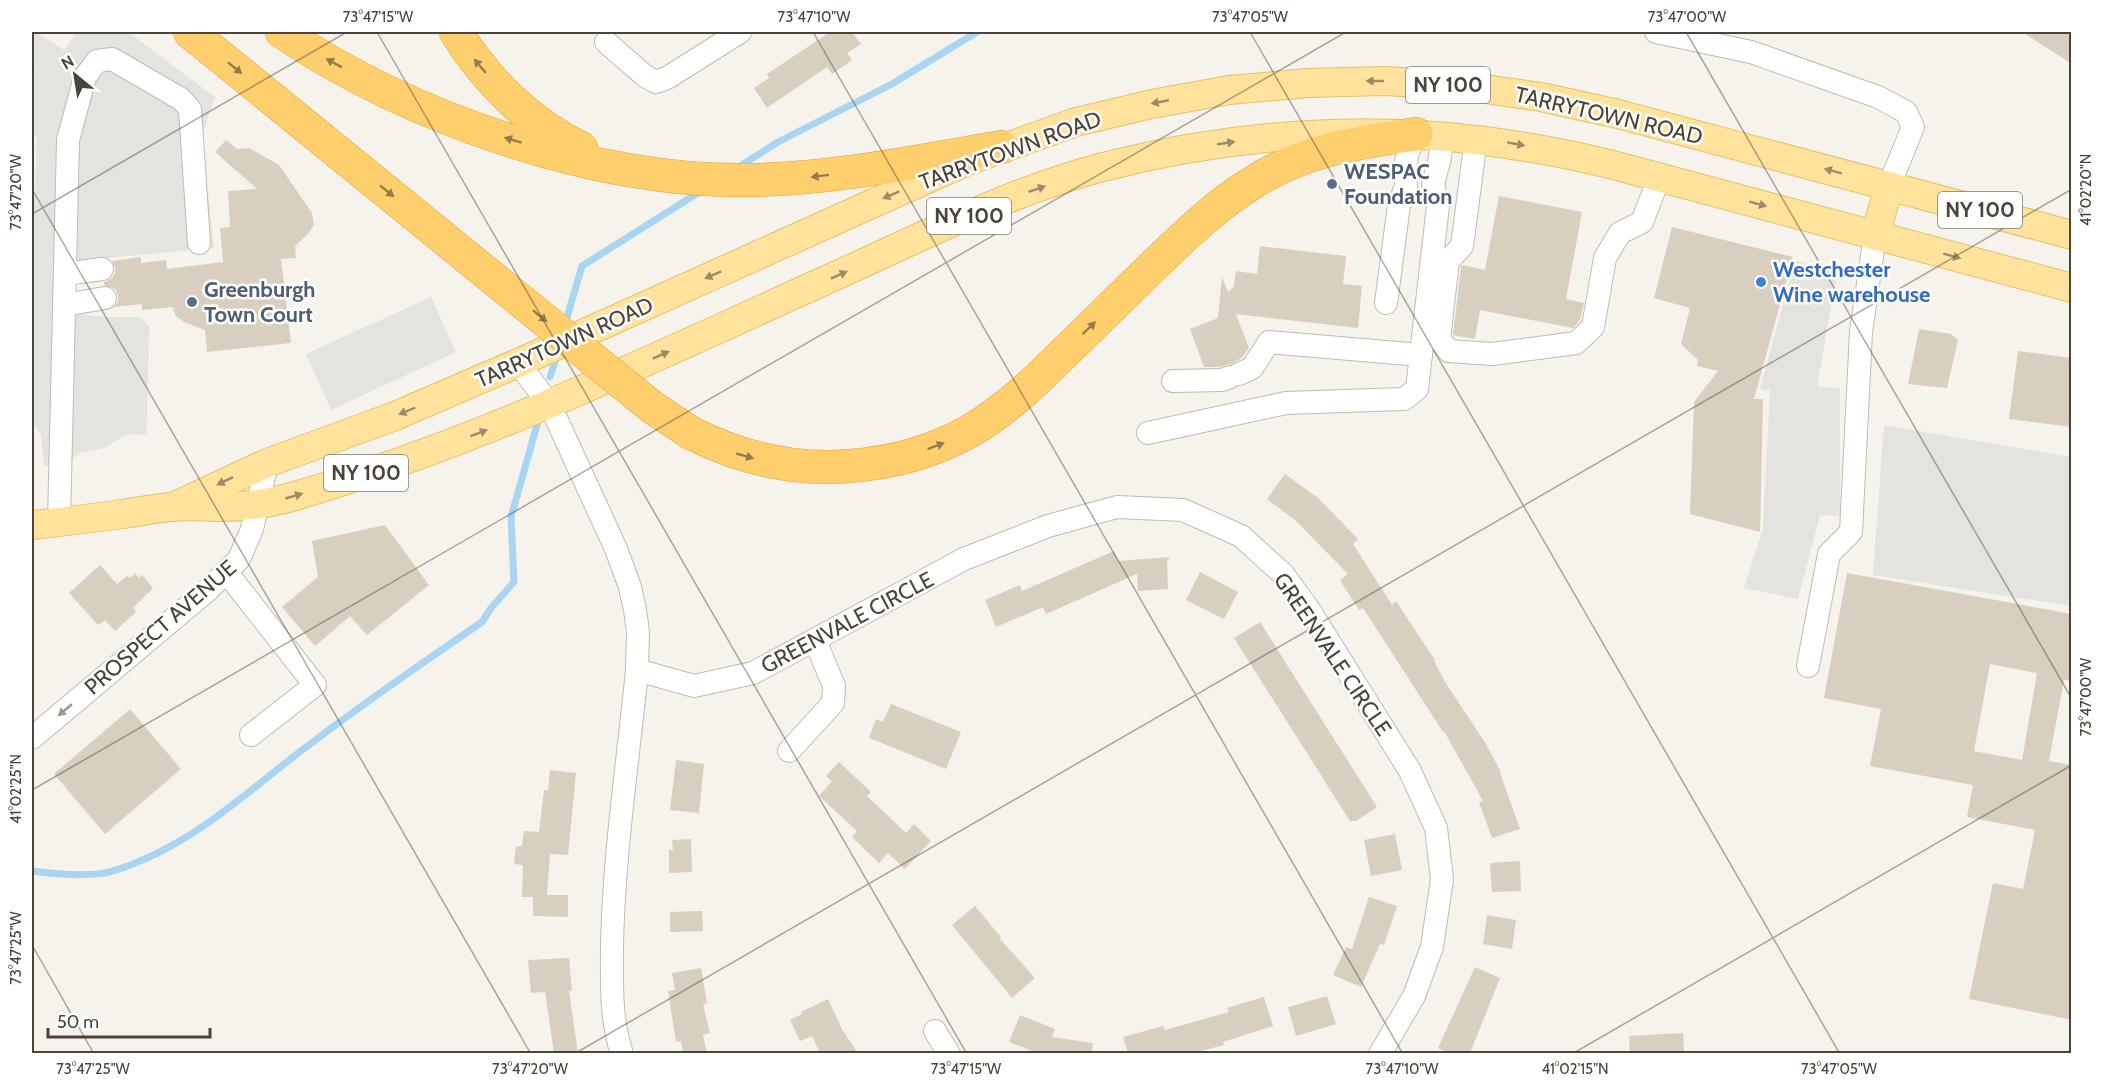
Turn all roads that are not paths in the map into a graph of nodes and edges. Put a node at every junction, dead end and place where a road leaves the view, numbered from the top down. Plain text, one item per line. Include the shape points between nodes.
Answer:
1 (190, 32) edge
2 (282, 32) edge
3 (456, 32) edge
4 (740, 32) edge
5 (1656, 32) edge
6 (606, 42) dead end
7 (1429, 135) junction
8 (1476, 139) junction
9 (1002, 147) junction
10 (693, 178) junction
11 (1659, 178) junction
12 (1433, 184) junction
13 (1406, 186) junction
14 (1889, 186) junction
15 (2072, 235) edge
16 (1875, 236) junction
17 (199, 243) dead end
18 (2072, 288) edge
19 (65, 290) junction
20 (1386, 303) dead end
21 (1421, 355) junction
22 (518, 363) junction
23 (1173, 381) dead end
24 (550, 405) junction
25 (1148, 433) dead end
26 (267, 462) junction
27 (258, 505) junction
28 (174, 506) junction
29 (59, 522) junction
30 (32, 525) edge
31 (227, 573) junction
32 (815, 640) junction
33 (1808, 666) dead end
34 (637, 670) junction
35 (251, 735) dead end
36 (32, 738) edge
37 (789, 751) dead end
38 (934, 1031) dead end
39 (622, 1053) edge
40 (949, 1053) edge
41 (1380, 1053) edge

1 -> 7 highway, bridge via 652,407 712,444 746,456 802,466 862,465 900,459 970,431 1018,397 1201,221 1250,184 1312,153 1353,143
10 -> 2 highway via 582,160 455,121 374,85
10 -> 3 highway via 634,167 574,145 493,82
4 - 6 street via 656,82
5 - 14 street via 1751,52 1878,97 1906,112 1913,127
7 - 8 main road, TARRYTOWN ROAD / NY 100
7 - 12 street via 1440,158
7 - 13 street via 1408,152
24 -> 7 main road, TARRYTOWN ROAD / NY 100 via 953,223 1100,168 1263,138 1341,133
8 -> 11 main road, TARRYTOWN ROAD / NY 100 via 1575,156
8 - 11 street via 1462,246 1448,261 1439,339 1449,351 1492,354 1576,343 1593,327 1605,258 1620,233 1642,222
9 -> 10 highway via 810,177
14 -> 9 main road, TARRYTOWN ROAD / NY 100 via 1580,104 1425,83 1308,83 1229,90 1114,112
9 -> 22 main road, TARRYTOWN ROAD / NY 100
11 -> 16 main road, TARRYTOWN ROAD / NY 100
12 - 13 street
12 - 21 street via 1438,206
13 - 20 street via 1399,205
14 - 15 main road, TARRYTOWN ROAD / NY 100
14 - 16 main road
16 -> 18 main road, TARRYTOWN ROAD / NY 100
16 - 33 street via 1861,332 1851,532 1829,554
17 - 19 street via 190,109 182,99 112,59 97,61 84,77 68,140
19 - 19 street via 104,284
19 - 29 street
21 - 23 street via 1269,342 1252,368 1235,375 1222,380
21 - 25 street via 1417,389 1404,399 1286,403
22 - 24 street
22 -> 26 main road, TARRYTOWN ROAD / NY 100 via 364,428
27 -> 24 main road, TARRYTOWN ROAD / NY 100 via 424,453
24 - 34 street via 630,587 638,632
26 - 27 street, PROSPECT AVENUE
26 -> 28 main road, TARRYTOWN ROAD / NY 100
27 - 28 main road, TARRYTOWN ROAD / NY 100
27 - 31 street, PROSPECT AVENUE via 250,537
28 - 29 main road, TARRYTOWN ROAD / NY 100
29 - 30 main road, TARRYTOWN ROAD / NY 100
31 - 35 street via 315,685
31 -> 36 street, PROSPECT AVENUE
32 - 34 street, GREENVALE CIRCLE via 753,673 694,686
32 - 37 street via 834,686 833,703
32 - 41 street, GREENVALE CIRCLE via 964,559 1048,525 1117,507 1183,510 1241,536 1283,574 1310,611 1410,771 1436,828 1442,879 1432,947 1414,996
34 - 39 street via 613,899 612,1002
38 - 40 street

